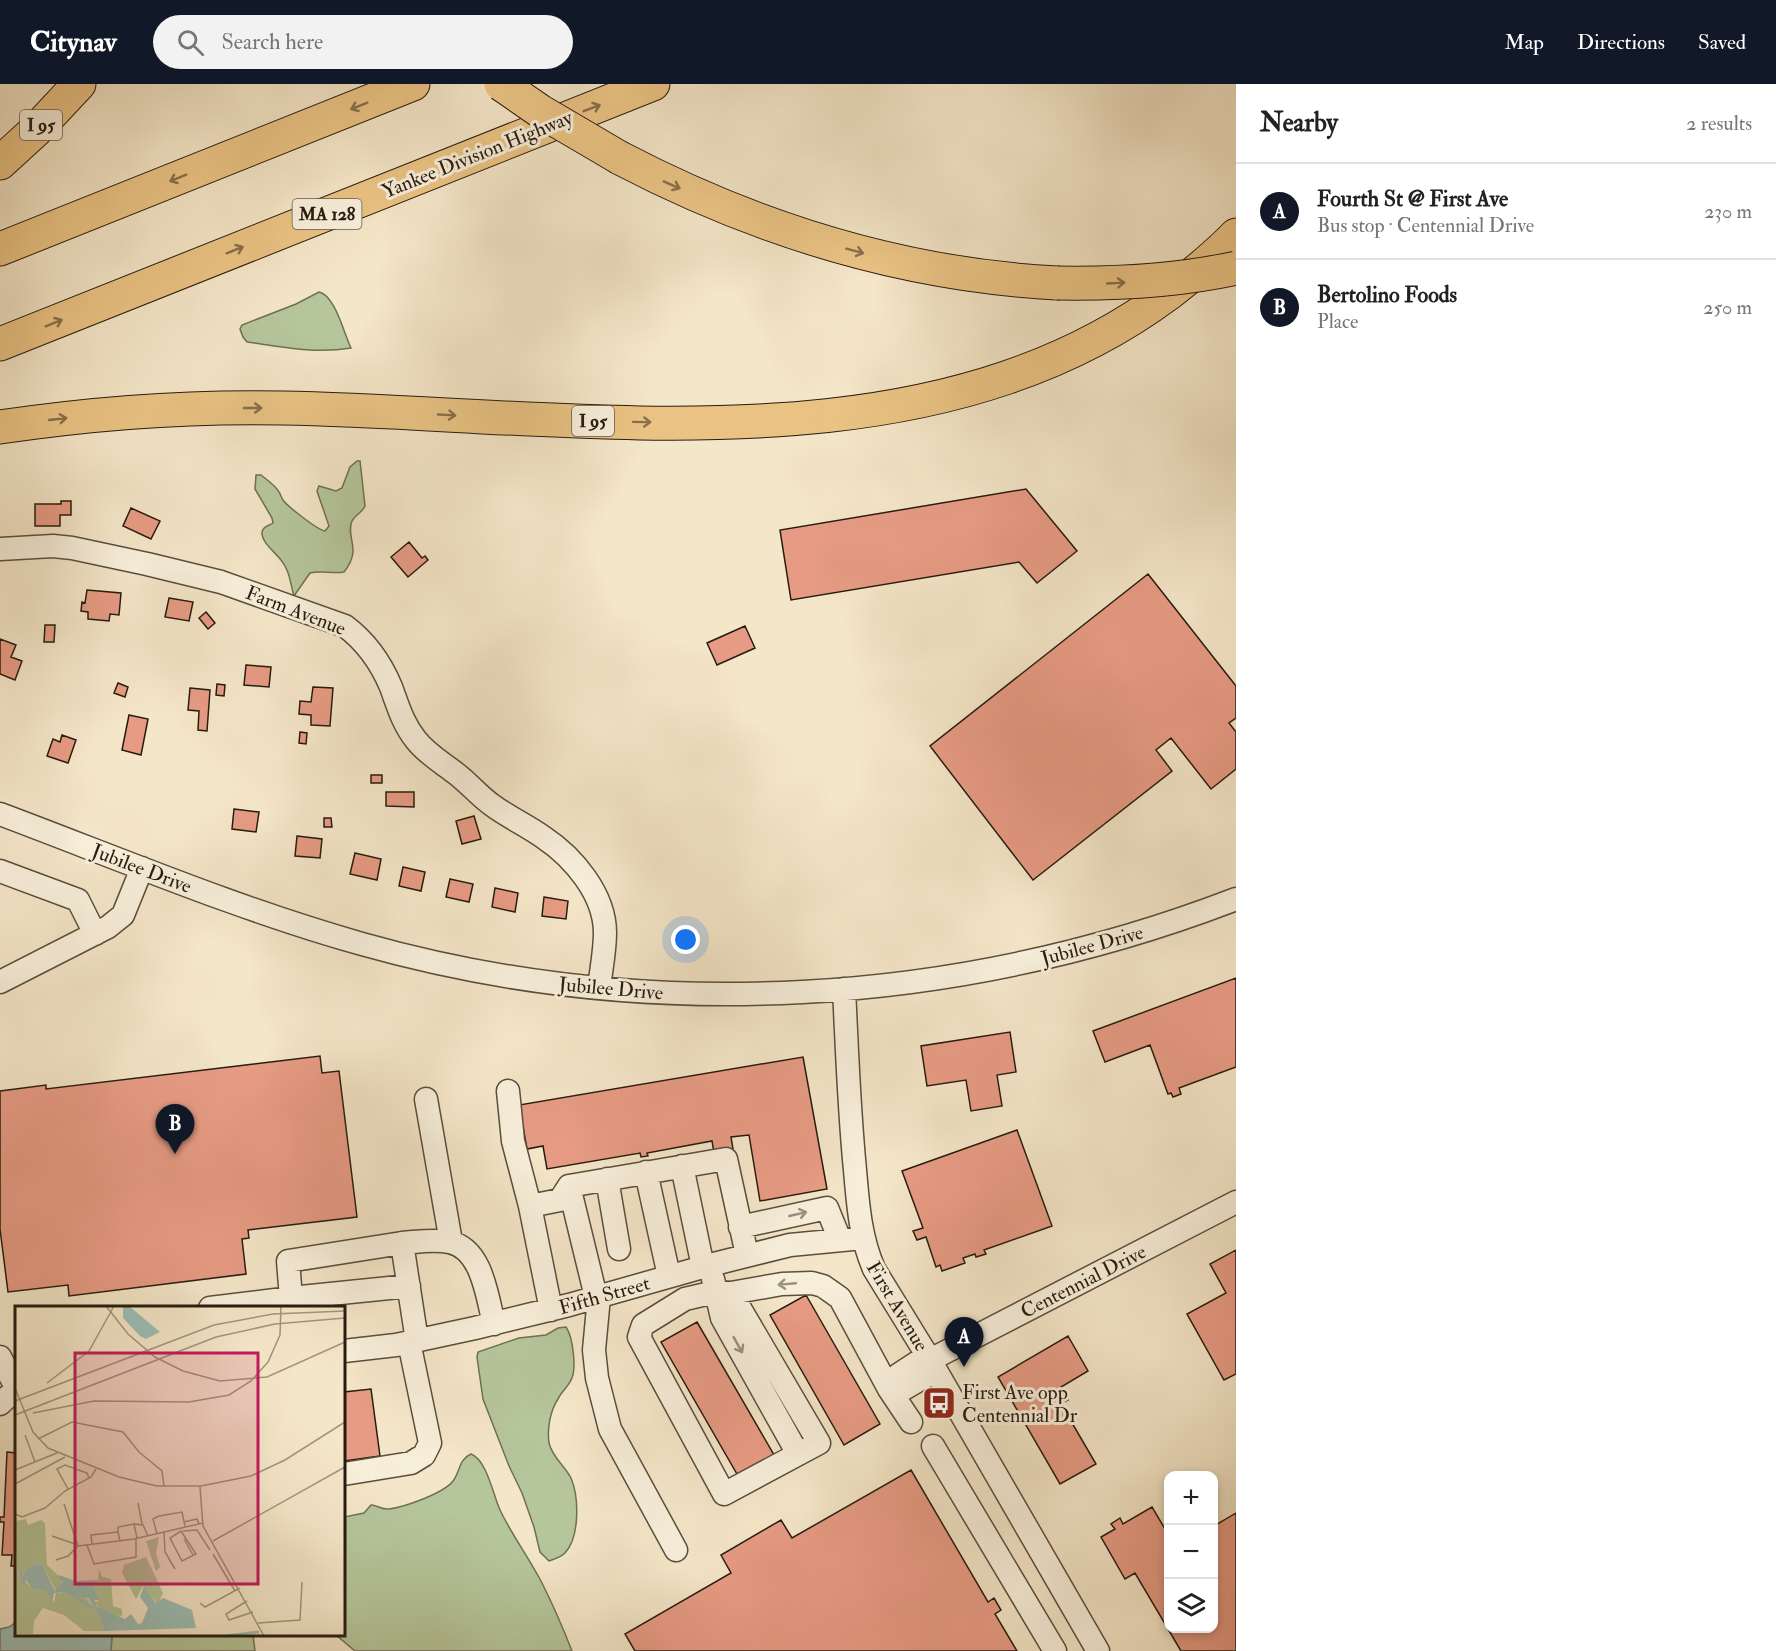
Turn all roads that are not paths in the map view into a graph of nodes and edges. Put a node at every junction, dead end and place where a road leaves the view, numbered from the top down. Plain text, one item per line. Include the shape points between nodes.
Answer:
1 (79, 84) edge
2 (413, 84) edge
3 (501, 84) edge
4 (653, 84) edge
5 (0, 163) edge
6 (1236, 235) edge
7 (0, 249) edge
8 (1236, 268) edge
9 (0, 344) edge
10 (0, 427) edge
11 (0, 549) edge
12 (0, 814) edge
13 (142, 868) junction
14 (0, 871) edge
15 (1236, 899) edge
16 (95, 934) junction
17 (0, 982) edge
18 (599, 988) junction
19 (844, 989) junction
20 (508, 1091) dead end
21 (426, 1099) dead end
22 (682, 1166) junction
23 (646, 1172) junction
24 (607, 1179) junction
25 (568, 1186) junction
26 (1236, 1202) edge
27 (530, 1206) junction
28 (740, 1227) junction
29 (863, 1238) junction
30 (840, 1240) junction
31 (451, 1242) junction
32 (402, 1243) junction
33 (619, 1249) dead end
34 (747, 1255) junction
35 (706, 1266) junction
36 (669, 1276) junction
37 (409, 1286) junction
38 (723, 1292) junction
39 (597, 1297) junction
40 (292, 1303) edge
41 (243, 1306) edge
42 (551, 1310) junction
43 (494, 1324) junction
44 (413, 1341) junction
45 (345, 1351) edge
46 (0, 1357) edge
47 (931, 1362) junction
48 (0, 1377) edge
49 (15, 1386) edge
50 (15, 1387) edge
51 (15, 1389) edge
52 (889, 1389) junction
53 (0, 1404) edge
54 (911, 1422) dead end
55 (933, 1446) dead end
56 (345, 1474) edge
57 (676, 1550) dead end
58 (1055, 1651) edge
59 (1098, 1651) edge

1 - 5 highway, I 95
2 -> 7 highway
3 -> 8 highway, bridge via 557,122 656,177 731,210 858,252 938,269 1057,284 1179,278
9 -> 4 highway, Yankee Division Highway / MA 128
10 -> 6 highway, I 95 via 126,412 205,408 666,423 774,419 884,408 984,385 1068,354 1136,316 1191,276
11 - 18 street, Farm Avenue via 63,547 147,564 221,582 345,626 358,636 379,664 402,720 433,758 490,804 544,837 590,885 605,932
12 - 13 street, Jubilee Drive
13 - 16 street via 123,915
13 - 18 street, Jubilee Drive via 295,925 365,945 494,975
14 - 16 street via 78,900
15 - 19 street, Jubilee Drive via 1123,937 1023,963 929,980
16 - 17 street
18 - 19 street, Jubilee Drive via 708,994
19 - 29 street, First Avenue via 852,1139
20 - 27 street via 513,1141
21 - 31 street
22 - 23 street
22 - 28 street via 726,1159
22 - 35 street
23 - 24 street
23 - 36 street
24 - 25 street
24 - 33 street
25 - 27 street via 560,1200
25 - 39 street
26 - 47 street, Centennial Drive
27 - 42 street
28 -> 30 street via 827,1208
28 - 34 street
29 - 30 street, Fifth Street
29 - 47 street, First Avenue via 874,1269
30 - 34 street, Fifth Street via 790,1245
31 - 32 street
31 - 43 street via 475,1261
32 - 37 street
32 - 40 street via 288,1261
34 - 35 street, Fifth Street
35 - 36 street, Fifth Street
35 - 38 street
36 - 39 street, Fifth Street
37 - 40 street
37 - 44 street
38 - 38 street via 819,1443 724,1494 639,1337 643,1325 685,1299
52 -> 38 street via 840,1298 823,1286 782,1284
39 - 42 street, Fifth Street
39 - 57 street via 594,1350 610,1429
40 - 41 street
42 - 43 street, Fifth Street
43 - 44 street, Fifth Street
44 - 45 street, Fifth Street
44 - 56 street via 430,1443 424,1455 411,1463
46 - 49 street
47 - 52 street, Centennial Drive via 902,1390
47 - 59 street, First Avenue
48 - 50 street
51 - 53 street
52 - 54 street
55 - 58 street

